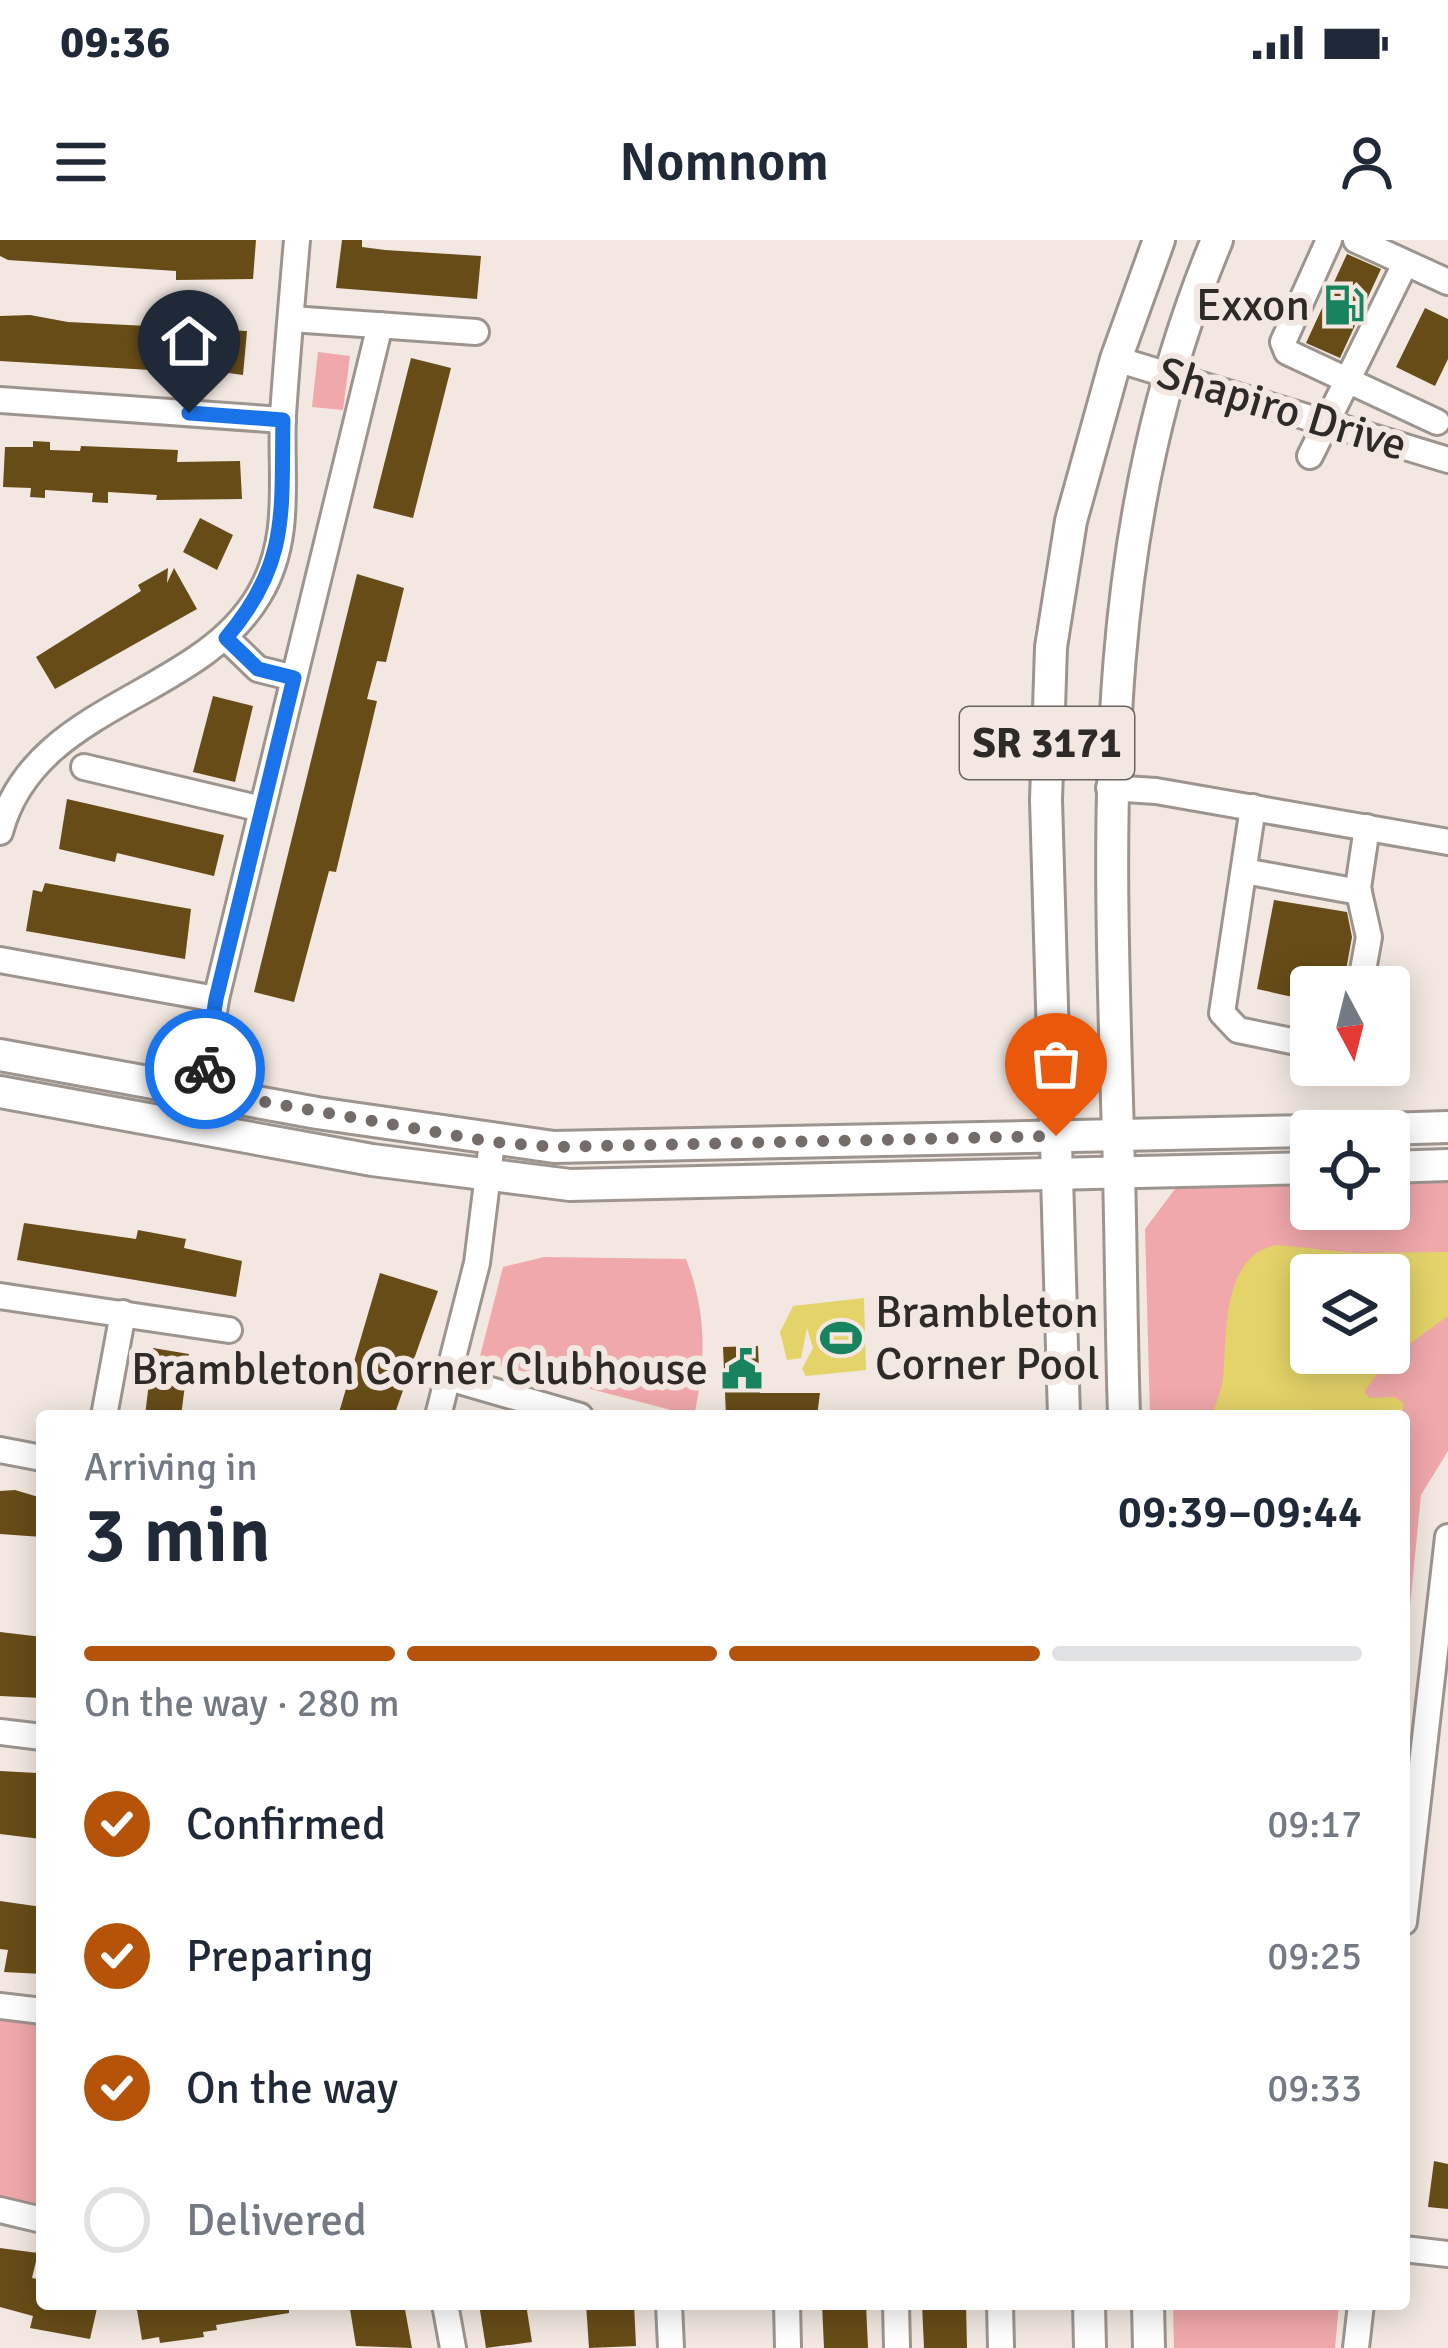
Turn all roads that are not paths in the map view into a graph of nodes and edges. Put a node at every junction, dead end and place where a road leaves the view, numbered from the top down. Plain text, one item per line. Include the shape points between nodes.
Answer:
1 (297, 240) edge
2 (1160, 240) edge
3 (1216, 240) edge
4 (1329, 240) edge
5 (1356, 240) edge
6 (1405, 264) junction
7 (1448, 282) edge
8 (291, 319) junction
9 (380, 325) junction
10 (476, 332) dead end
11 (1116, 358) junction
12 (1170, 373) junction
13 (1346, 380) junction
14 (0, 400) edge
15 (1443, 411) edge
16 (283, 420) junction
17 (1325, 423) junction
18 (1310, 456) dead end
19 (1440, 457) edge
20 (226, 638) junction
21 (294, 678) junction
22 (84, 767) dead end
23 (1109, 788) junction
24 (1253, 807) junction
25 (262, 809) junction
26 (1, 824) edge
27 (1367, 827) junction
28 (1448, 842) edge
29 (1244, 871) junction
30 (1359, 892) junction
31 (0, 960) edge
32 (1364, 966) edge
33 (216, 999) junction
34 (1290, 1041) edge
35 (0, 1055) edge
36 (202, 1091) junction
37 (0, 1092) edge
38 (1448, 1127) edge
39 (1410, 1128) edge
40 (1290, 1131) edge
41 (1118, 1135) junction
42 (1056, 1136) junction
43 (492, 1142) junction
44 (1448, 1165) edge
45 (1410, 1166) edge
46 (1290, 1168) edge
47 (1118, 1172) junction
48 (1058, 1174) junction
49 (487, 1178) junction
50 (0, 1296) edge
51 (123, 1313) junction
52 (229, 1330) dead end
53 (449, 1378) junction
54 (105, 1410) edge
55 (440, 1410) edge
56 (559, 1410) edge
57 (1064, 1410) edge
58 (1124, 1410) edge
59 (0, 1450) edge
60 (36, 1457) edge
61 (1448, 1537) edge
62 (0, 1732) edge
63 (36, 1736) edge
64 (1410, 1870) edge
65 (0, 2006) edge
66 (36, 2010) edge
67 (0, 2210) edge
68 (36, 2219) edge
69 (1410, 2250) edge
70 (1448, 2254) edge
71 (446, 2310) edge
72 (669, 2310) edge
73 (787, 2310) edge
74 (896, 2310) edge
75 (1000, 2310) edge
76 (1089, 2310) edge
77 (1148, 2310) edge
78 (1360, 2310) edge
79 (453, 2348) edge
80 (671, 2348) edge
81 (788, 2348) edge
82 (897, 2348) edge
83 (1001, 2348) edge
84 (1090, 2348) edge
85 (1149, 2348) edge
86 (1356, 2348) edge

1 - 8 street
2 - 11 main road, SR 3171
3 - 12 main road, SR 3171
4 - 13 street via 1283,342 1287,352
5 - 6 street
6 - 7 street
6 - 13 street
8 - 9 street
8 - 16 street
9 - 10 street
9 - 21 street
11 - 12 street, Shapiro Drive
11 - 42 main road, SR 3171 via 1071,521 1051,647 1046,800
12 - 17 street, Shapiro Drive
12 - 23 main road, SR 3171 via 1127,572
13 - 15 street
13 - 17 street
14 - 16 street
15 - 19 street
16 - 20 street via 280,544 261,593
17 - 18 street
17 - 19 street, Shapiro Drive
20 - 21 street via 258,669
20 - 26 street via 75,730 35,770
21 - 25 street
22 - 25 street
23 - 24 street
23 - 41 main road, SR 3171
24 - 27 street
24 - 29 street
25 - 33 street
27 - 28 street
27 - 30 street
29 - 30 street
29 - 34 street via 1222,1013 1238,1030
30 - 32 street via 1369,937
31 - 33 street
33 - 36 street
35 - 36 main road
36 - 43 main road
37 - 49 main road
38 - 39 main road
40 - 41 main road
41 - 42 main road
41 - 47 main road, SR 3171
42 - 43 main road via 612,1149
42 - 48 main road, SR 3171
43 - 49 street
44 - 45 main road
46 - 47 main road
47 - 48 main road
47 - 58 main road, SR 3171
48 - 49 main road via 640,1186
48 - 57 main road, SR 3171
49 - 53 street via 477,1263
50 - 51 street
51 - 52 street
51 - 54 street
53 - 55 street
53 - 56 street
59 - 60 street
61 - 64 street
62 - 63 street
65 - 66 street
67 - 68 street
69 - 70 street
71 - 79 street
72 - 80 street
73 - 81 street
74 - 82 street
75 - 83 street
76 - 84 main road
77 - 85 main road
78 - 86 street

